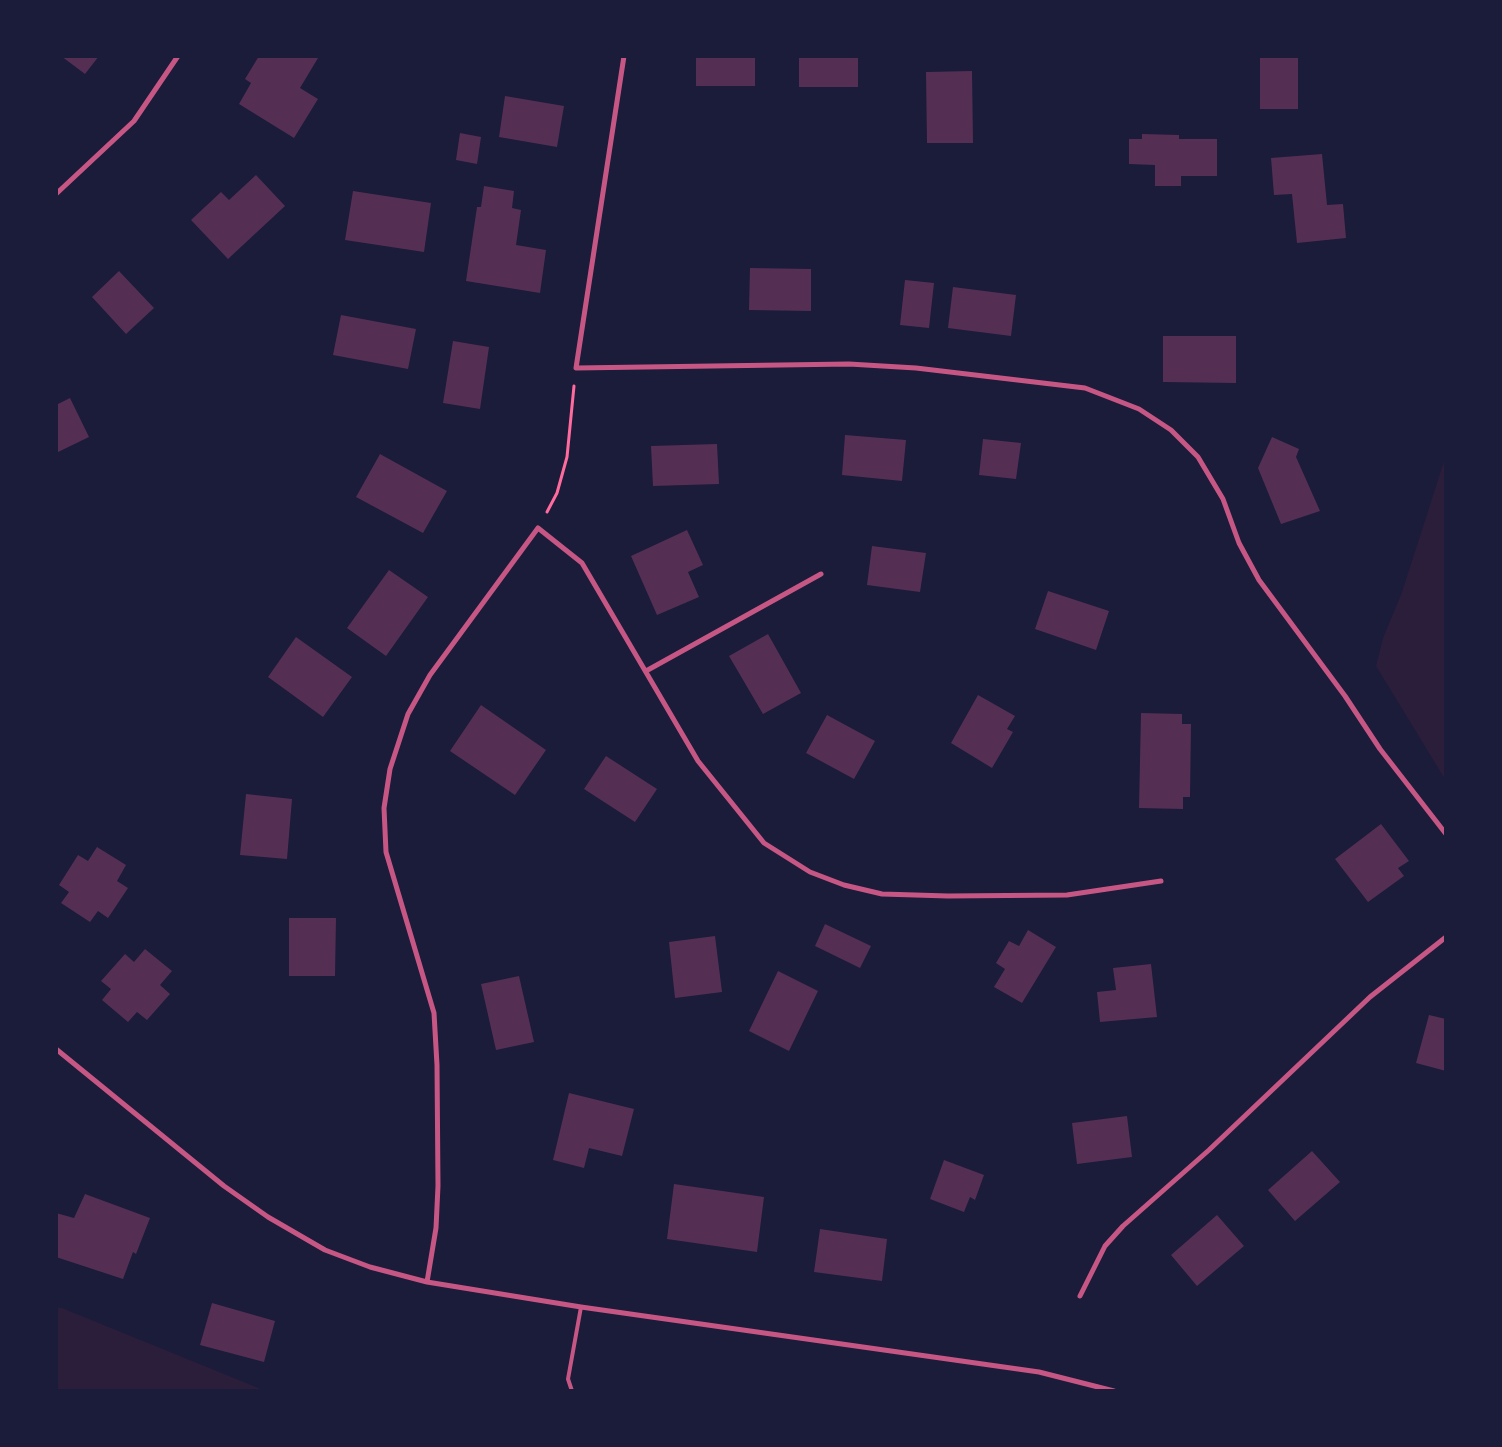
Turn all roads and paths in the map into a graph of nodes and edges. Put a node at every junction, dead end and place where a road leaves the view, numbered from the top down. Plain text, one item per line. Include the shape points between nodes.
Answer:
1 (178, 56) edge
2 (624, 56) edge
3 (56, 194) edge
4 (576, 368) junction
5 (538, 528) junction
6 (822, 574) dead end
7 (646, 671) junction
8 (1446, 834) edge
9 (1161, 881) dead end
10 (1446, 937) edge
11 (56, 1049) edge
12 (427, 1282) junction
13 (1080, 1296) dead end
14 (581, 1307) junction
15 (572, 1391) edge
16 (1114, 1391) edge

1 - 3 street via 134,121
2 - 4 street
4 - 5 path via 567,458 558,493
4 - 8 street via 849,364 916,368 1085,388 1139,409 1171,430 1198,457 1223,499 1239,543 1259,580 1380,749
5 - 7 street via 582,563
5 - 12 street via 430,675 408,714 390,769 384,808 386,852 434,1013 438,1186 436,1228
6 - 7 street
7 - 9 street via 698,760 764,843 810,872 882,894 920,895 1067,895
10 - 13 street via 1370,998 1209,1150 1122,1226 1104,1246
11 - 12 street via 224,1186 268,1217 325,1250
12 - 14 street
14 - 15 lane via 568,1380
14 - 16 street via 1039,1372

